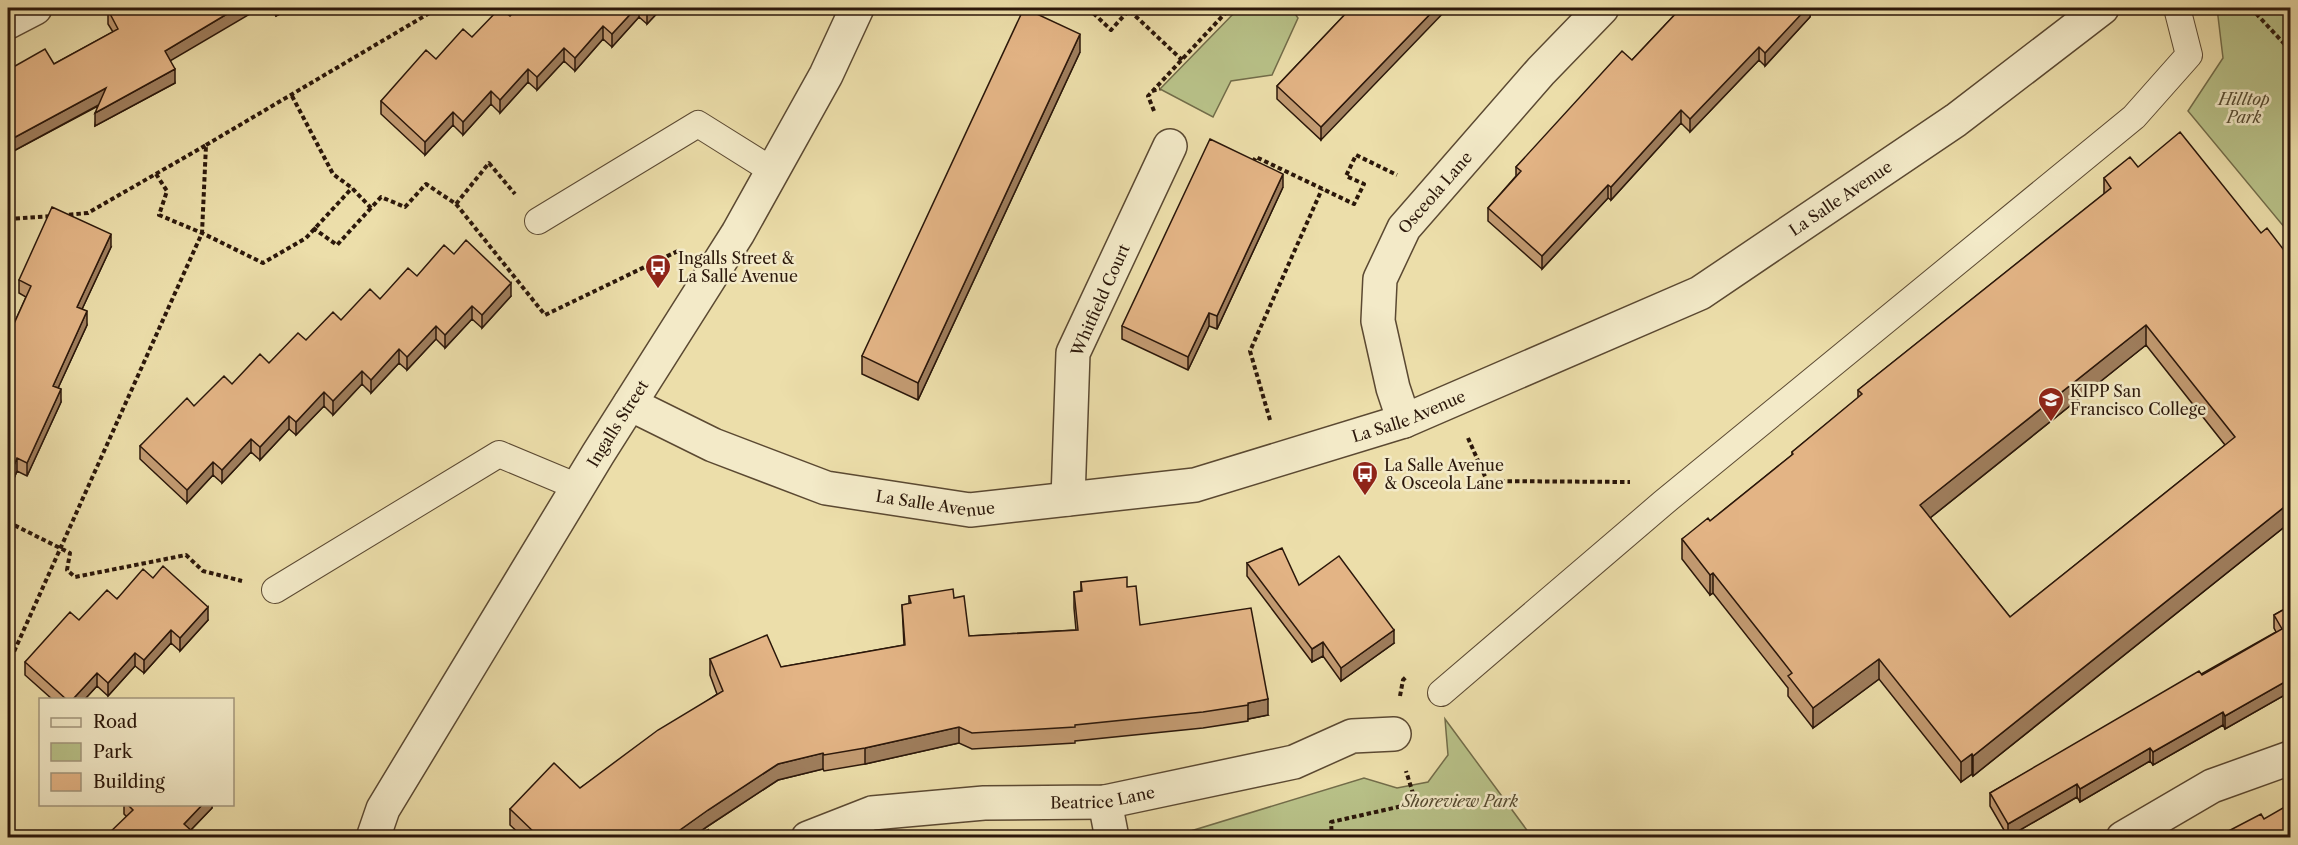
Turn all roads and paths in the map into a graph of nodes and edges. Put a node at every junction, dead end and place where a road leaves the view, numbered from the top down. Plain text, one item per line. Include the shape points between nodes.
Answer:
1 (35, 8) edge
2 (438, 8) edge
3 (857, 8) edge
4 (1088, 8) edge
5 (1230, 8) edge
6 (1602, 8) edge
7 (2102, 8) edge
8 (2177, 8) edge
9 (2251, 8) edge
10 (8, 22) edge
11 (2290, 51) edge
12 (1182, 60) junction
13 (1160, 89) dead end
14 (292, 96) junction
15 (206, 145) junction
16 (1170, 146) dead end
17 (1356, 155) dead end
18 (1251, 168) edge
19 (772, 171) junction
20 (156, 174) junction
21 (352, 188) junction
22 (1322, 189) junction
23 (456, 204) junction
24 (371, 208) junction
25 (8, 219) edge
26 (538, 221) joint
27 (313, 228) junction
28 (202, 233) junction
29 (725, 254) junction
30 (1451, 401) junction
31 (630, 404) junction
32 (1404, 421) junction
33 (1272, 426) dead end
34 (1632, 482) dead end
35 (578, 488) junction
36 (1068, 499) junction
37 (8, 522) edge
38 (61, 549) junction
39 (275, 590) joint
40 (8, 665) edge
41 (1441, 693) dead end
42 (1394, 734) joint
43 (2290, 758) edge
44 (1105, 802) junction
45 (700, 818) edge
46 (374, 837) edge
47 (712, 837) edge
48 (808, 837) edge
49 (1112, 837) edge
50 (1332, 837) edge
51 (2123, 837) edge

1 - 10 street
2 - 14 path
3 - 19 street, Ingalls Street via 826,75
4 - 12 path via 1112,30 1129,10
5 - 12 path
6 - 32 street, Osceola Lane via 1541,71 1404,228 1380,279 1377,321
7 - 30 street, La Salle Avenue via 1956,120 1700,292
8 - 41 lane via 2189,55 2134,117 1663,503
9 - 11 path
12 - 13 path via 1149,94
14 - 15 path
14 - 21 path via 333,174
15 - 20 path
15 - 28 path
16 - 36 street, Whitfield Court via 1073,353
17 - 22 path via 1346,176 1364,184 1354,204
18 - 22 path via 1256,157
19 - 26 lane via 698,124
19 - 29 street, Ingalls Street
20 - 25 path via 88,213
20 - 28 path via 167,191 159,215
21 - 24 path
21 - 27 path
22 - 33 path via 1250,351
23 - 24 path via 426,184 405,207 381,197
23 - 26 path via 489,163
23 - 29 path via 545,315 704,239
24 - 27 path via 337,244
27 - 28 path via 306,238 263,263
28 - 38 path
29 - 31 street, Ingalls Street
30 - 32 street, La Salle Avenue
30 - 34 path via 1487,481
31 - 35 street, Ingalls Street
31 - 36 street, La Salle Avenue via 713,445 826,488 970,510
32 - 36 street, La Salle Avenue via 1196,485
35 - 39 lane via 499,454
35 - 46 street, Ingalls Street via 383,809
37 - 38 path
38 - 39 path via 70,553 67,570 75,577 186,555 203,571
38 - 40 path
42 - 44 street, Beatrice Lane via 1352,736 1294,762
42 - 50 path via 1416,803 1331,822
43 - 51 street via 2212,786
44 - 48 street, Beatrice Lane via 984,803 872,813
44 - 49 street
45 - 47 path

